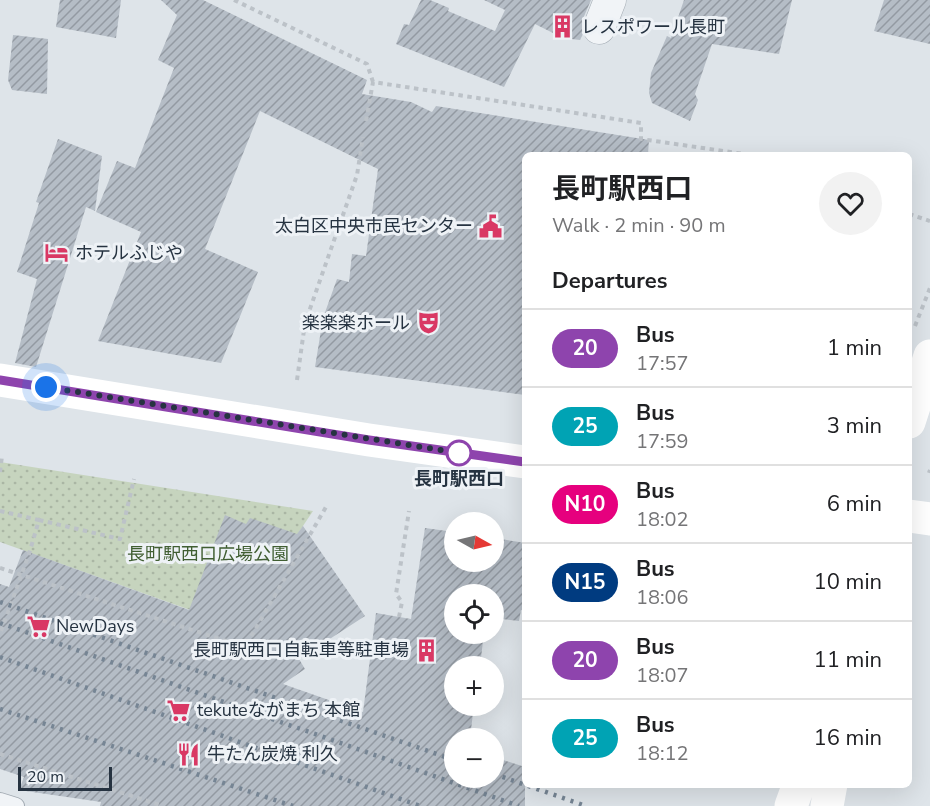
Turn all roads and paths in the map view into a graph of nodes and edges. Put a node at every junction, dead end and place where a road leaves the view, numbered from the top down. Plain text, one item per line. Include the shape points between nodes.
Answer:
1 (234, 0) edge
2 (373, 82) junction
3 (366, 121) dead end
4 (363, 138) dead end
5 (730, 152) edge
6 (912, 215) edge
7 (930, 221) edge
8 (930, 288) edge
9 (922, 343) edge
10 (0, 380) edge
11 (297, 380) dead end
12 (912, 404) edge
13 (2, 456) dead end
14 (522, 462) edge
15 (0, 472) edge
16 (134, 479) dead end
17 (326, 507) dead end
18 (0, 511) edge
19 (409, 511) dead end
20 (912, 516) edge
21 (930, 519) edge
22 (39, 520) junction
23 (0, 568) edge
24 (21, 575) junction
25 (399, 617) dead end
26 (0, 634) edge
27 (0, 754) edge
28 (798, 788) edge
29 (830, 788) edge
30 (0, 801) edge
31 (16, 806) edge
32 (163, 806) edge
33 (791, 806) edge
34 (826, 806) edge

1 - 2 path via 367,64
2 - 3 path
2 - 5 path via 641,123 640,139
4 - 11 path via 357,175 305,323
6 - 7 path
8 - 9 path
9 - 12 street
10 - 14 street
13 - 15 path
16 - 22 path via 120,539
17 - 24 path via 245,647
18 - 22 path
19 - 25 path via 396,594 402,602
20 - 21 street
22 - 24 path
23 - 24 path
24 - 26 path
27 - 32 path
28 - 33 street
29 - 34 street
30 - 31 lane

